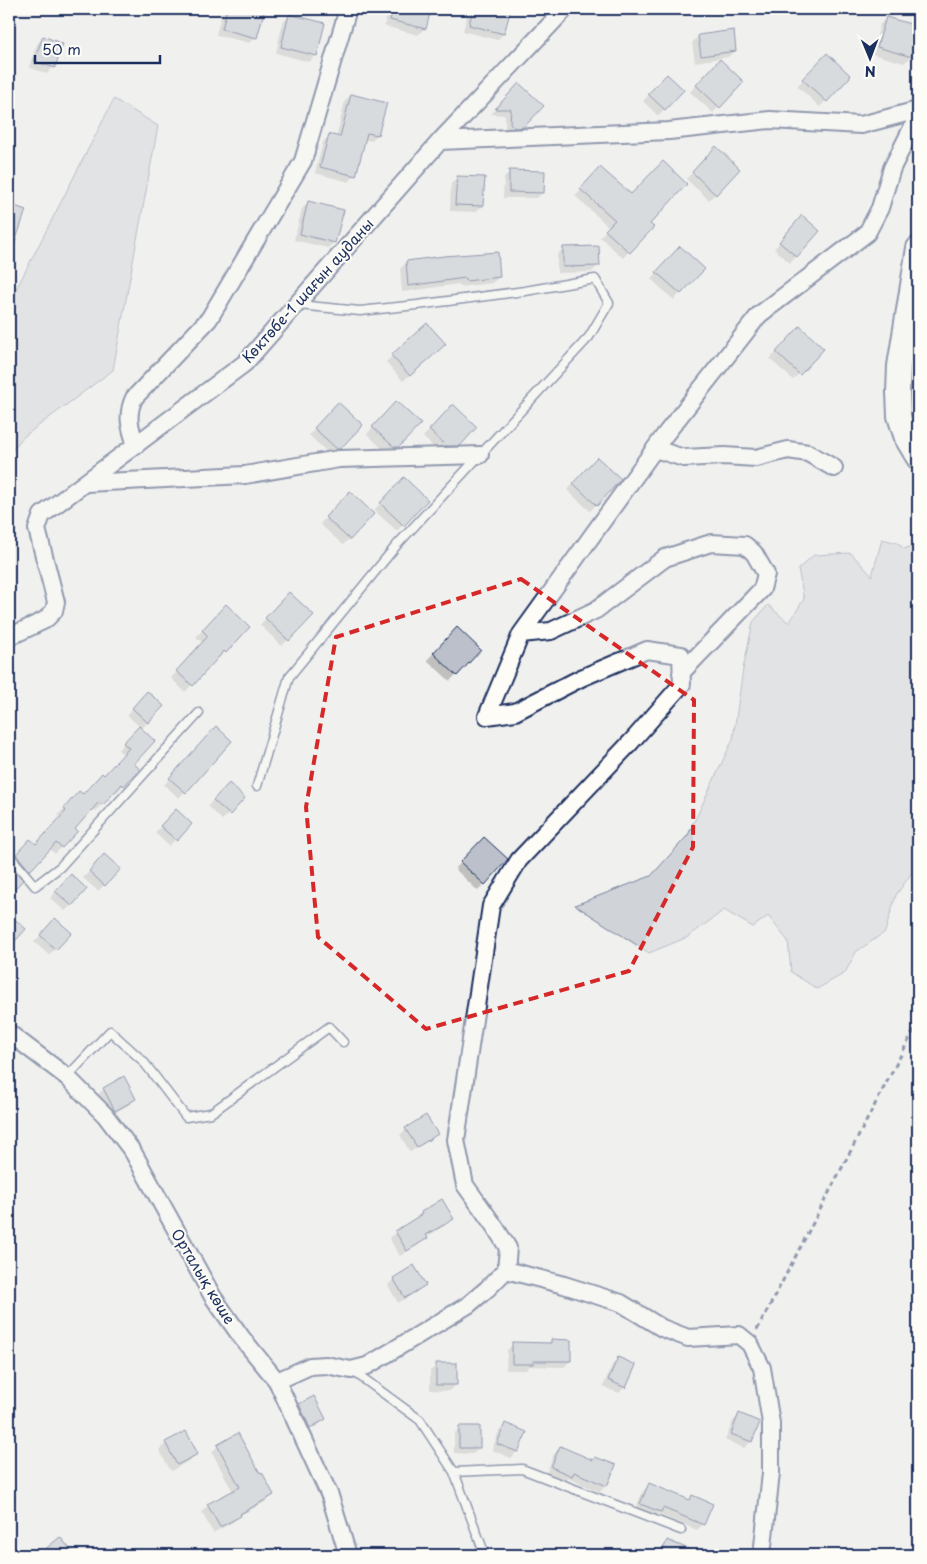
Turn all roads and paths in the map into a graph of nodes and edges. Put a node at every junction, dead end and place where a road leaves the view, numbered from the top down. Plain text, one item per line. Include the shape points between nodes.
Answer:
1 (348, 9) edge
2 (565, 9) edge
3 (918, 110) edge
4 (918, 116) edge
5 (440, 141) junction
6 (918, 248) edge
7 (296, 305) junction
8 (136, 445) junction
9 (655, 449) junction
10 (480, 455) junction
11 (918, 458) edge
12 (834, 468) dead end
13 (86, 483) junction
14 (521, 634) junction
15 (9, 637) edge
16 (681, 673) junction
17 (199, 713) dead end
18 (257, 786) dead end
19 (9, 855) edge
20 (918, 1015) edge
21 (9, 1033) edge
22 (343, 1042) dead end
23 (67, 1077) junction
24 (506, 1270) junction
25 (750, 1344) junction
26 (351, 1370) junction
27 (277, 1382) junction
28 (454, 1472) junction
29 (681, 1530) dead end
30 (348, 1555) edge
31 (485, 1555) edge
32 (762, 1555) edge

1 - 8 street via 303,160 209,319 134,398 129,424
2 - 5 street, Көктөбе-1 шағын ауданы
3 - 5 street via 861,125 770,120 670,131
4 - 9 street via 892,168 880,208 867,233 759,315
5 - 7 street, Көктөбе-1 шағын ауданы
6 - 11 main road via 898,392 899,416 906,438
7 - 8 street, Көктөбе-1 шағын ауданы via 244,363
7 - 10 lane via 360,311 525,291 594,278 609,303 589,337
8 - 13 street, Көктөбе-1 шағын ауданы
9 - 12 street via 684,458 756,458 788,450 808,453
9 - 14 street
10 - 13 street via 339,459 245,475
10 - 18 lane via 396,546 289,677
13 - 15 street, Көктөбе-1 шағын ауданы via 42,515 37,529 56,602 54,611 45,620
14 - 16 street via 487,716 515,712 580,678 647,650 681,655
14 - 16 street via 551,631 596,610 664,558 712,543 745,545 754,553 766,574 762,589
16 - 24 street via 682,684 519,860 491,906 456,1140 465,1185 508,1248
17 - 19 lane via 60,867 35,886
20 - 25 path via 914,1030
21 - 23 street, Орталық көше
22 - 23 lane via 329,1027 211,1113 186,1117 143,1060 110,1031
23 - 27 street, Орталық көше via 105,1116 133,1152 213,1297
24 - 25 street via 621,1303 662,1328 688,1338 739,1335
24 - 26 street via 468,1305 367,1366
25 - 32 street via 762,1368 771,1423 772,1473
26 - 27 street via 326,1365 310,1366
26 - 28 lane via 420,1420
27 - 30 street, Орталық көше via 330,1496
28 - 29 lane via 522,1469
28 - 31 lane

